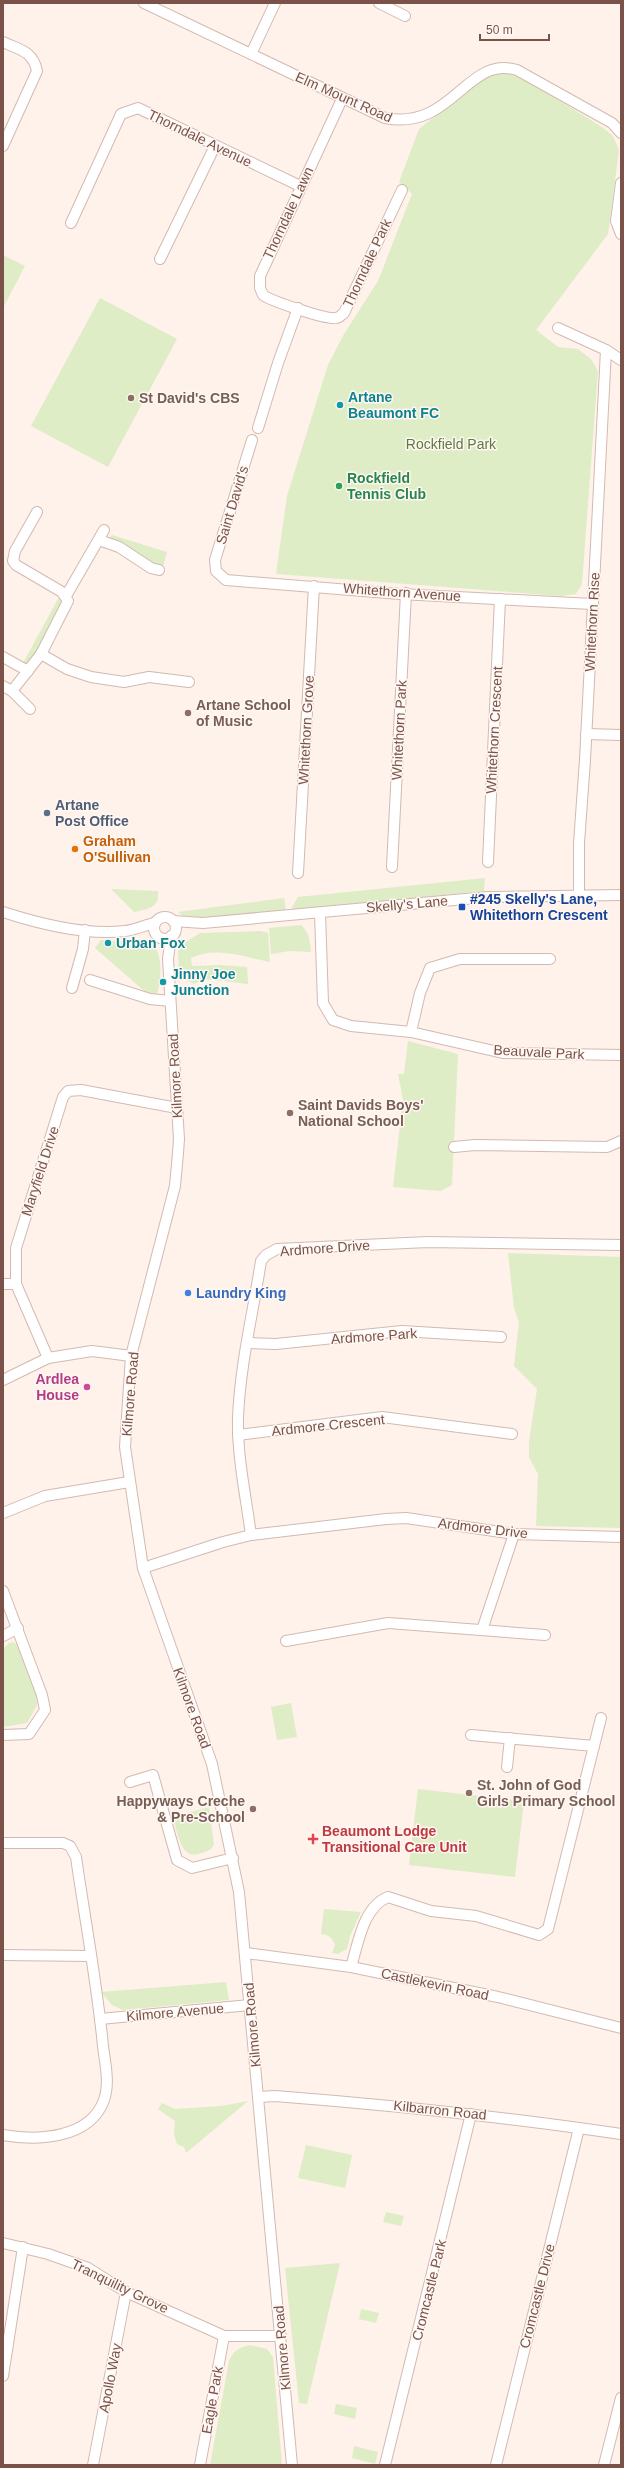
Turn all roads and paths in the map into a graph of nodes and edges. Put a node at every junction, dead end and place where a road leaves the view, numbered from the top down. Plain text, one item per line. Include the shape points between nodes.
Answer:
1 (144, 3) edge
2 (275, 3) edge
3 (379, 3) edge
4 (405, 16) dead end
5 (3, 42) edge
6 (251, 54) junction
7 (342, 99) junction
8 (621, 133) edge
9 (3, 146) edge
10 (215, 146) junction
11 (621, 183) edge
12 (300, 186) junction
13 (402, 190) dead end
14 (71, 223) dead end
15 (621, 234) edge
16 (160, 259) dead end
17 (298, 308) junction
18 (558, 328) dead end
19 (606, 350) junction
20 (621, 360) edge
21 (258, 428) dead end
22 (252, 440) dead end
23 (37, 512) dead end
24 (104, 530) dead end
25 (99, 540) junction
26 (159, 570) dead end
27 (216, 571) joint
28 (314, 586) junction
29 (406, 593) junction
30 (66, 596) junction
31 (500, 598) junction
32 (592, 604) junction
33 (41, 654) junction
34 (3, 657) edge
35 (28, 670) junction
36 (189, 682) dead end
37 (7, 688) edge
38 (30, 709) dead end
39 (586, 734) junction
40 (621, 735) edge
41 (488, 862) dead end
42 (392, 867) dead end
43 (298, 873) dead end
44 (579, 894) junction
45 (621, 895) edge
46 (3, 912) edge
47 (320, 913) junction
48 (173, 921) junction
49 (155, 922) junction
50 (194, 924) junction
51 (85, 930) junction
52 (127, 931) junction
53 (172, 935) junction
54 (158, 936) junction
55 (550, 958) dead end
56 (168, 959) junction
57 (90, 980) dead end
58 (72, 988) dead end
59 (170, 1001) junction
60 (411, 1032) junction
61 (621, 1055) edge
62 (177, 1108) junction
63 (621, 1141) edge
64 (454, 1147) dead end
65 (621, 1244) edge
66 (3, 1284) edge
67 (16, 1284) junction
68 (501, 1337) dead end
69 (248, 1343) junction
70 (131, 1356) junction
71 (48, 1358) junction
72 (3, 1380) edge
73 (512, 1434) dead end
74 (238, 1435) junction
75 (129, 1482) junction
76 (3, 1513) edge
77 (514, 1534) junction
78 (251, 1535) junction
79 (621, 1537) edge
80 (143, 1568) junction
81 (3, 1591) edge
82 (18, 1628) junction
83 (482, 1630) junction
84 (545, 1635) dead end
85 (3, 1636) edge
86 (286, 1641) dead end
87 (601, 1718) dead end
88 (3, 1735) edge
89 (471, 1735) dead end
90 (510, 1738) junction
91 (594, 1746) junction
92 (507, 1767) dead end
93 (130, 1782) dead end
94 (3, 1843) edge
95 (233, 1858) junction
96 (246, 1953) junction
97 (3, 1955) edge
98 (90, 1956) junction
99 (351, 1967) junction
100 (250, 2004) junction
101 (100, 2019) junction
102 (621, 2028) edge
103 (259, 2097) junction
104 (471, 2114) junction
105 (578, 2128) junction
106 (621, 2134) edge
107 (3, 2135) edge
108 (3, 2243) edge
109 (22, 2247) junction
110 (126, 2292) junction
111 (224, 2336) junction
112 (281, 2336) junction
113 (3, 2376) edge
114 (621, 2398) edge
115 (93, 2465) edge
116 (200, 2465) edge
117 (292, 2465) edge
118 (385, 2465) edge
119 (496, 2465) edge
120 (604, 2465) edge

1 - 6 street, Elm Mount Road
2 - 6 street
3 - 4 street
5 - 9 street via 29,54 34,59 37,71
6 - 7 street, Elm Mount Road
7 - 8 street, Elm Mount Road via 385,118 418,118 437,111 488,70 508,68 517,70 606,119
7 - 12 street, Thorndale Lawn
10 - 12 street, Thorndale Avenue
10 - 14 street, Thorndale Avenue via 138,108 121,114
10 - 16 street
11 - 15 street via 616,221
12 - 17 street, Thorndale Lawn via 259,282 265,296
13 - 17 street, Thorndale Park via 344,313 338,318 331,318
17 - 21 street
18 - 19 street
19 - 20 street
19 - 32 street, Whitethorn Rise
22 - 27 street, Saint David's via 215,560
23 - 30 street via 15,551 13,561
24 - 25 street
25 - 26 street via 120,548 145,565
25 - 30 street
27 - 28 street, Whitethorn Avenue via 226,580 234,582
28 - 29 street, Whitethorn Avenue
28 - 43 street, Whitethorn Grove
29 - 31 street, Whitethorn Avenue
29 - 42 street, Whitethorn Park
30 - 33 street via 66,608
31 - 32 street, Whitethorn Avenue
31 - 41 street, Whitethorn Crescent
32 - 39 street, Whitethorn Rise
33 - 35 street
33 - 36 street via 67,669 95,677 124,682 149,677
34 - 35 street
35 - 37 street
37 - 38 street
39 - 40 street
39 - 44 street, Whitethorn Rise via 579,842
44 - 45 street, Skelly's Lane
44 - 47 street, Skelly's Lane via 487,897
46 - 51 street
47 - 50 street, Skelly's Lane
47 - 60 street, Beauvale Park via 324,1003 333,1020 351,1026
48 - 49 street via 163,917
48 - 50 street, Skelly's Lane
48 - 53 street via 176,928
49 - 52 street
49 - 54 street via 154,928
50 - 53 street, Skelly's Lane
51 - 52 street
51 - 58 street via 83,949
52 - 54 street
53 - 54 street via 164,938
53 - 56 street, Kilmore Road
54 - 56 street, Kilmore Road
55 - 60 street via 460,960 430,968 420,993
56 - 59 street, Kilmore Road
57 - 59 street via 150,999
59 - 62 street, Kilmore Road
60 - 61 street, Beauvale Park via 502,1053
62 - 67 street, Maryfield Drive via 81,1090 72,1090 65,1094 16,1248
62 - 70 street, Kilmore Road via 179,1139 175,1186
63 - 64 street via 607,1147
65 - 69 street, Ardmore Drive via 428,1242 277,1249 261,1261
66 - 67 street
67 - 71 street, Maryfield Drive
68 - 69 street, Ardmore Park via 402,1331 276,1344
69 - 74 street, Ardmore Drive via 240,1391
70 - 71 street via 92,1351
70 - 75 street, Kilmore Road via 126,1447
71 - 72 street
73 - 74 street, Ardmore Crescent via 382,1417
74 - 78 street, Ardmore Drive
75 - 76 street via 45,1496
75 - 80 street, Kilmore Road
77 - 78 street, Ardmore Drive via 406,1518 360,1521
77 - 79 street, Ardmore Drive
77 - 83 street
78 - 80 street, Ardmore Drive
80 - 95 street, Kilmore Road via 155,1609 212,1764
81 - 82 street
82 - 85 street
82 - 88 street via 45,1710 29,1734
83 - 84 street
83 - 86 street via 388,1623
87 - 91 street
89 - 90 street
90 - 91 street
90 - 92 street
91 - 99 street via 548,1929 539,1935 476,1916 431,1911 388,1897 379,1901 367,1918
93 - 95 street via 153,1775 177,1860 192,1868
94 - 98 street via 63,1843 70,1846 76,1857
95 - 96 street, Kilmore Road
96 - 99 street, Castlekevin Road
96 - 100 street, Kilmore Road
97 - 98 street
98 - 101 street
99 - 102 street, Castlekevin Road via 498,1997
100 - 101 street, Kilmore Avenue
100 - 103 street, Kilmore Road
101 - 107 street via 107,2085 104,2101 95,2115 80,2128 57,2135 21,2138
103 - 104 street, Kilbarron Road via 399,2105
103 - 112 street, Kilmore Road
104 - 105 street, Kilbarron Road
104 - 118 street, Cromcastle Park
105 - 106 street, Kilbarron Road
105 - 119 street, Cromcastle Drive
108 - 109 street, Tranquility Grove
109 - 110 street, Tranquility Grove via 88,2268
109 - 113 street
110 - 111 street, Tranquility Grove
110 - 115 street, Apollo Way
111 - 112 street, Tranquility Grove
111 - 116 street, Eagle Park
112 - 117 street, Kilmore Road
114 - 120 street

